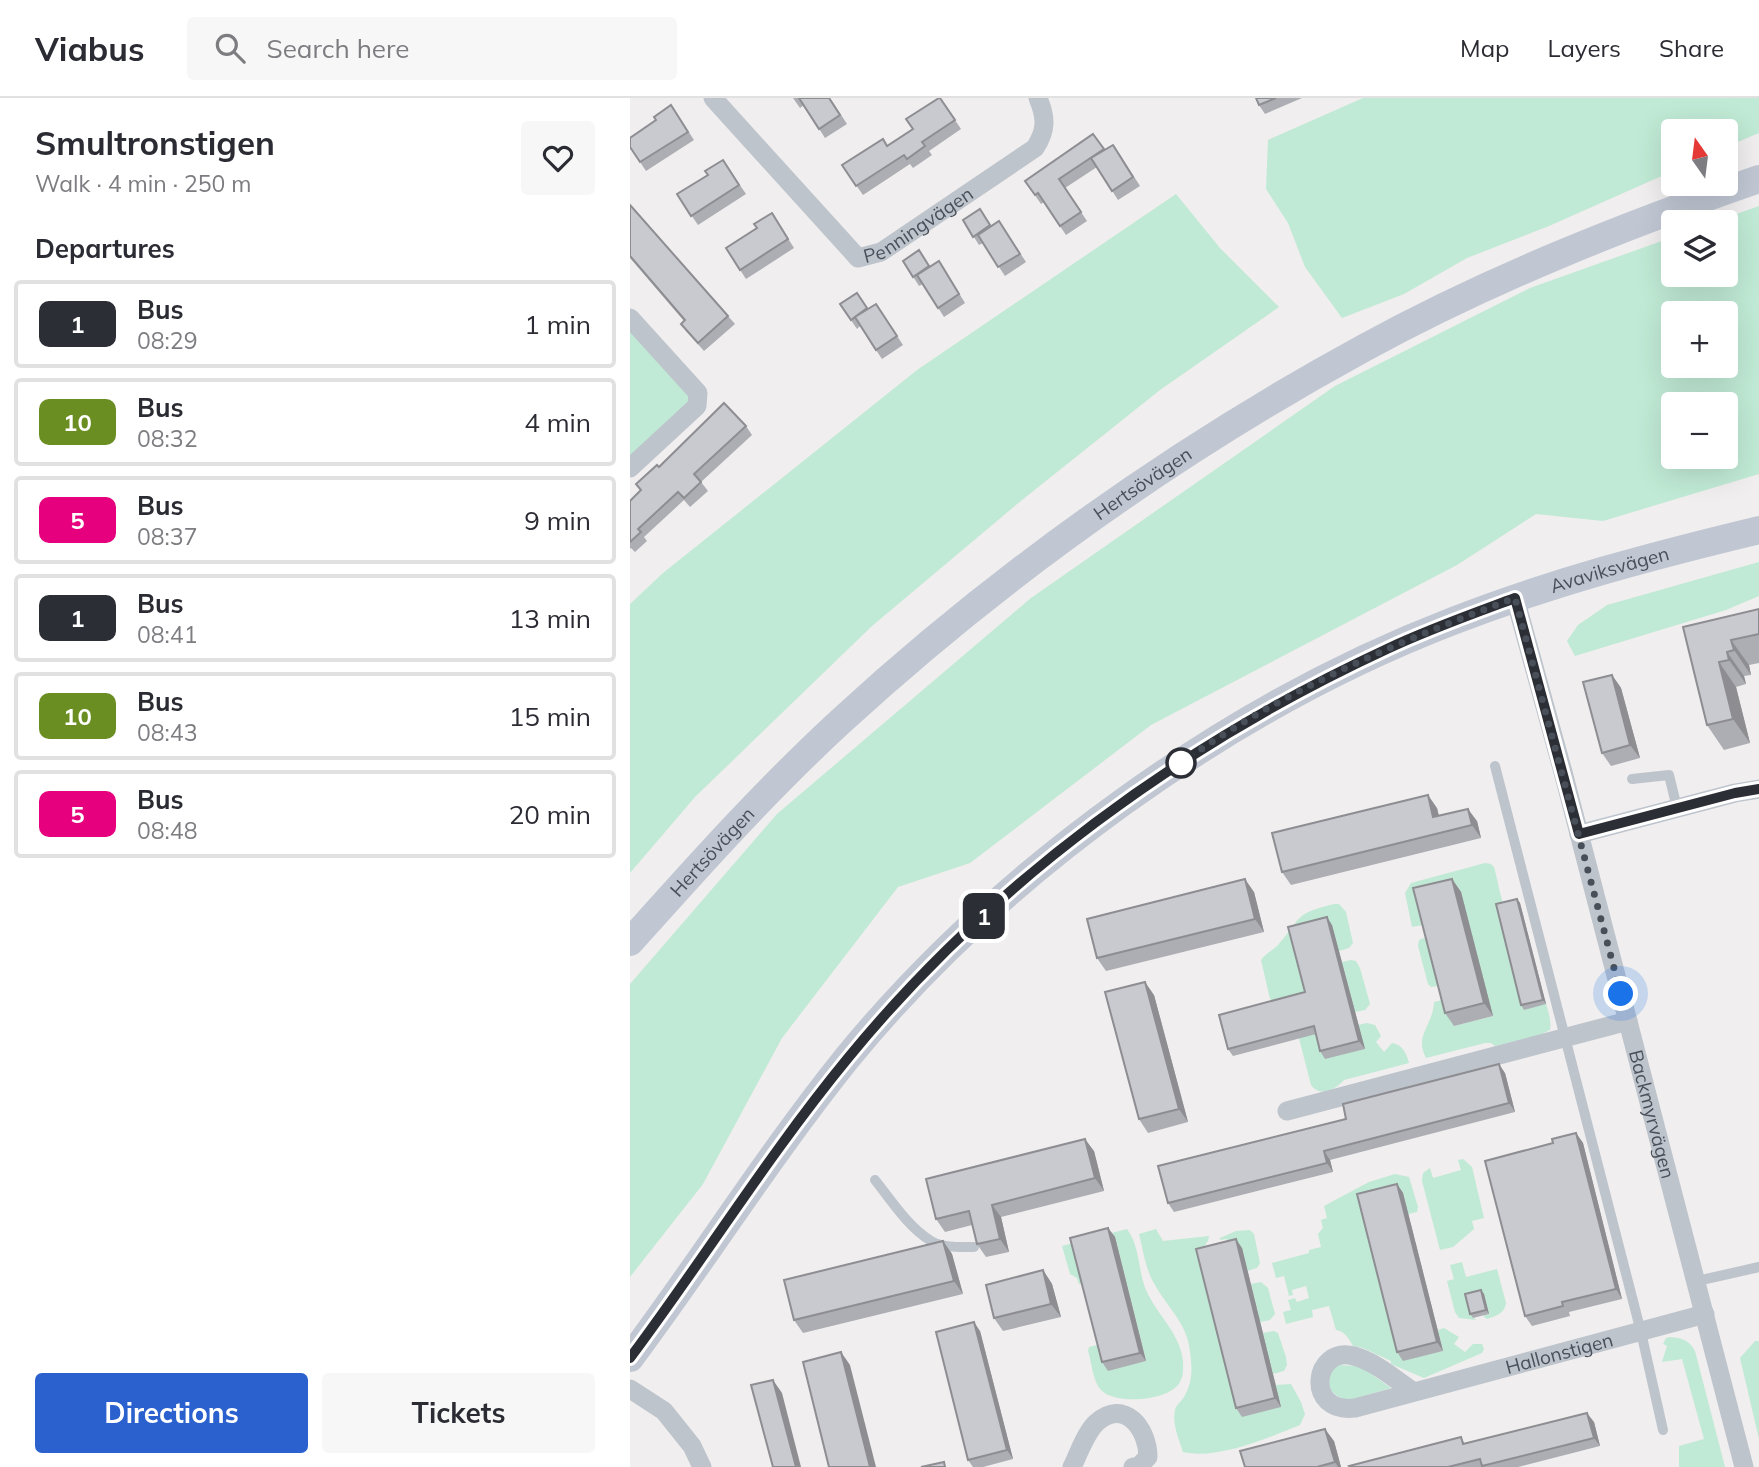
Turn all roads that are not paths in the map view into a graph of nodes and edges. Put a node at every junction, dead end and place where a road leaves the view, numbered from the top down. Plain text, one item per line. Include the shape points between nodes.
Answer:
1 (1038, 98) edge
2 (719, 100) edge
3 (1759, 179) edge
4 (630, 318) edge
5 (630, 468) edge
6 (1759, 530) edge
7 (1515, 598) junction
8 (1495, 766) dead end
9 (1632, 779) dead end
10 (1759, 789) edge
11 (1677, 808) junction
12 (1579, 834) junction
13 (630, 942) edge
14 (1628, 1021) junction
15 (1565, 1037) junction
16 (1287, 1111) dead end
17 (874, 1180) dead end
18 (974, 1247) edge
19 (1759, 1267) edge
20 (1697, 1281) junction
21 (1705, 1314) junction
22 (1641, 1332) junction
23 (630, 1358) edge
24 (630, 1389) edge
25 (1415, 1392) dead end
26 (1663, 1430) dead end
27 (702, 1467) edge
28 (1072, 1467) edge
29 (1133, 1467) edge
30 (1744, 1467) edge

1 - 2 street, Penningvägen via 1046,120 1035,148 881,251 858,258
3 - 13 street, Hertsövägen via 1605,236 1436,311 1293,388 1151,475 995,589 839,723 752,809
4 - 5 street via 698,393 697,406
6 - 7 street, Avaviksvägen via 1652,556
7 - 12 street, Backmyrvägen
7 - 23 street, Avaviksvägen via 1390,647 1267,710 1153,782 1015,888 920,978 847,1059 750,1186
8 - 15 lane
9 - 11 lane via 1669,775
10 - 11 street
11 - 12 street
12 - 14 street, Backmyrvägen
14 - 15 street
14 - 20 street, Backmyrvägen
15 - 16 street
15 - 22 lane
17 - 18 lane via 932,1241
19 - 20 lane
20 - 21 street, Backmyrvägen
21 - 22 street, Hallonstigen
21 - 30 street, Backmyrvägen
22 - 25 street, Hallonstigen
22 - 26 lane
24 - 27 street via 664,1411 692,1446
28 - 29 street via 1094,1424 1118,1414 1139,1424 1148,1447 1148,1457

